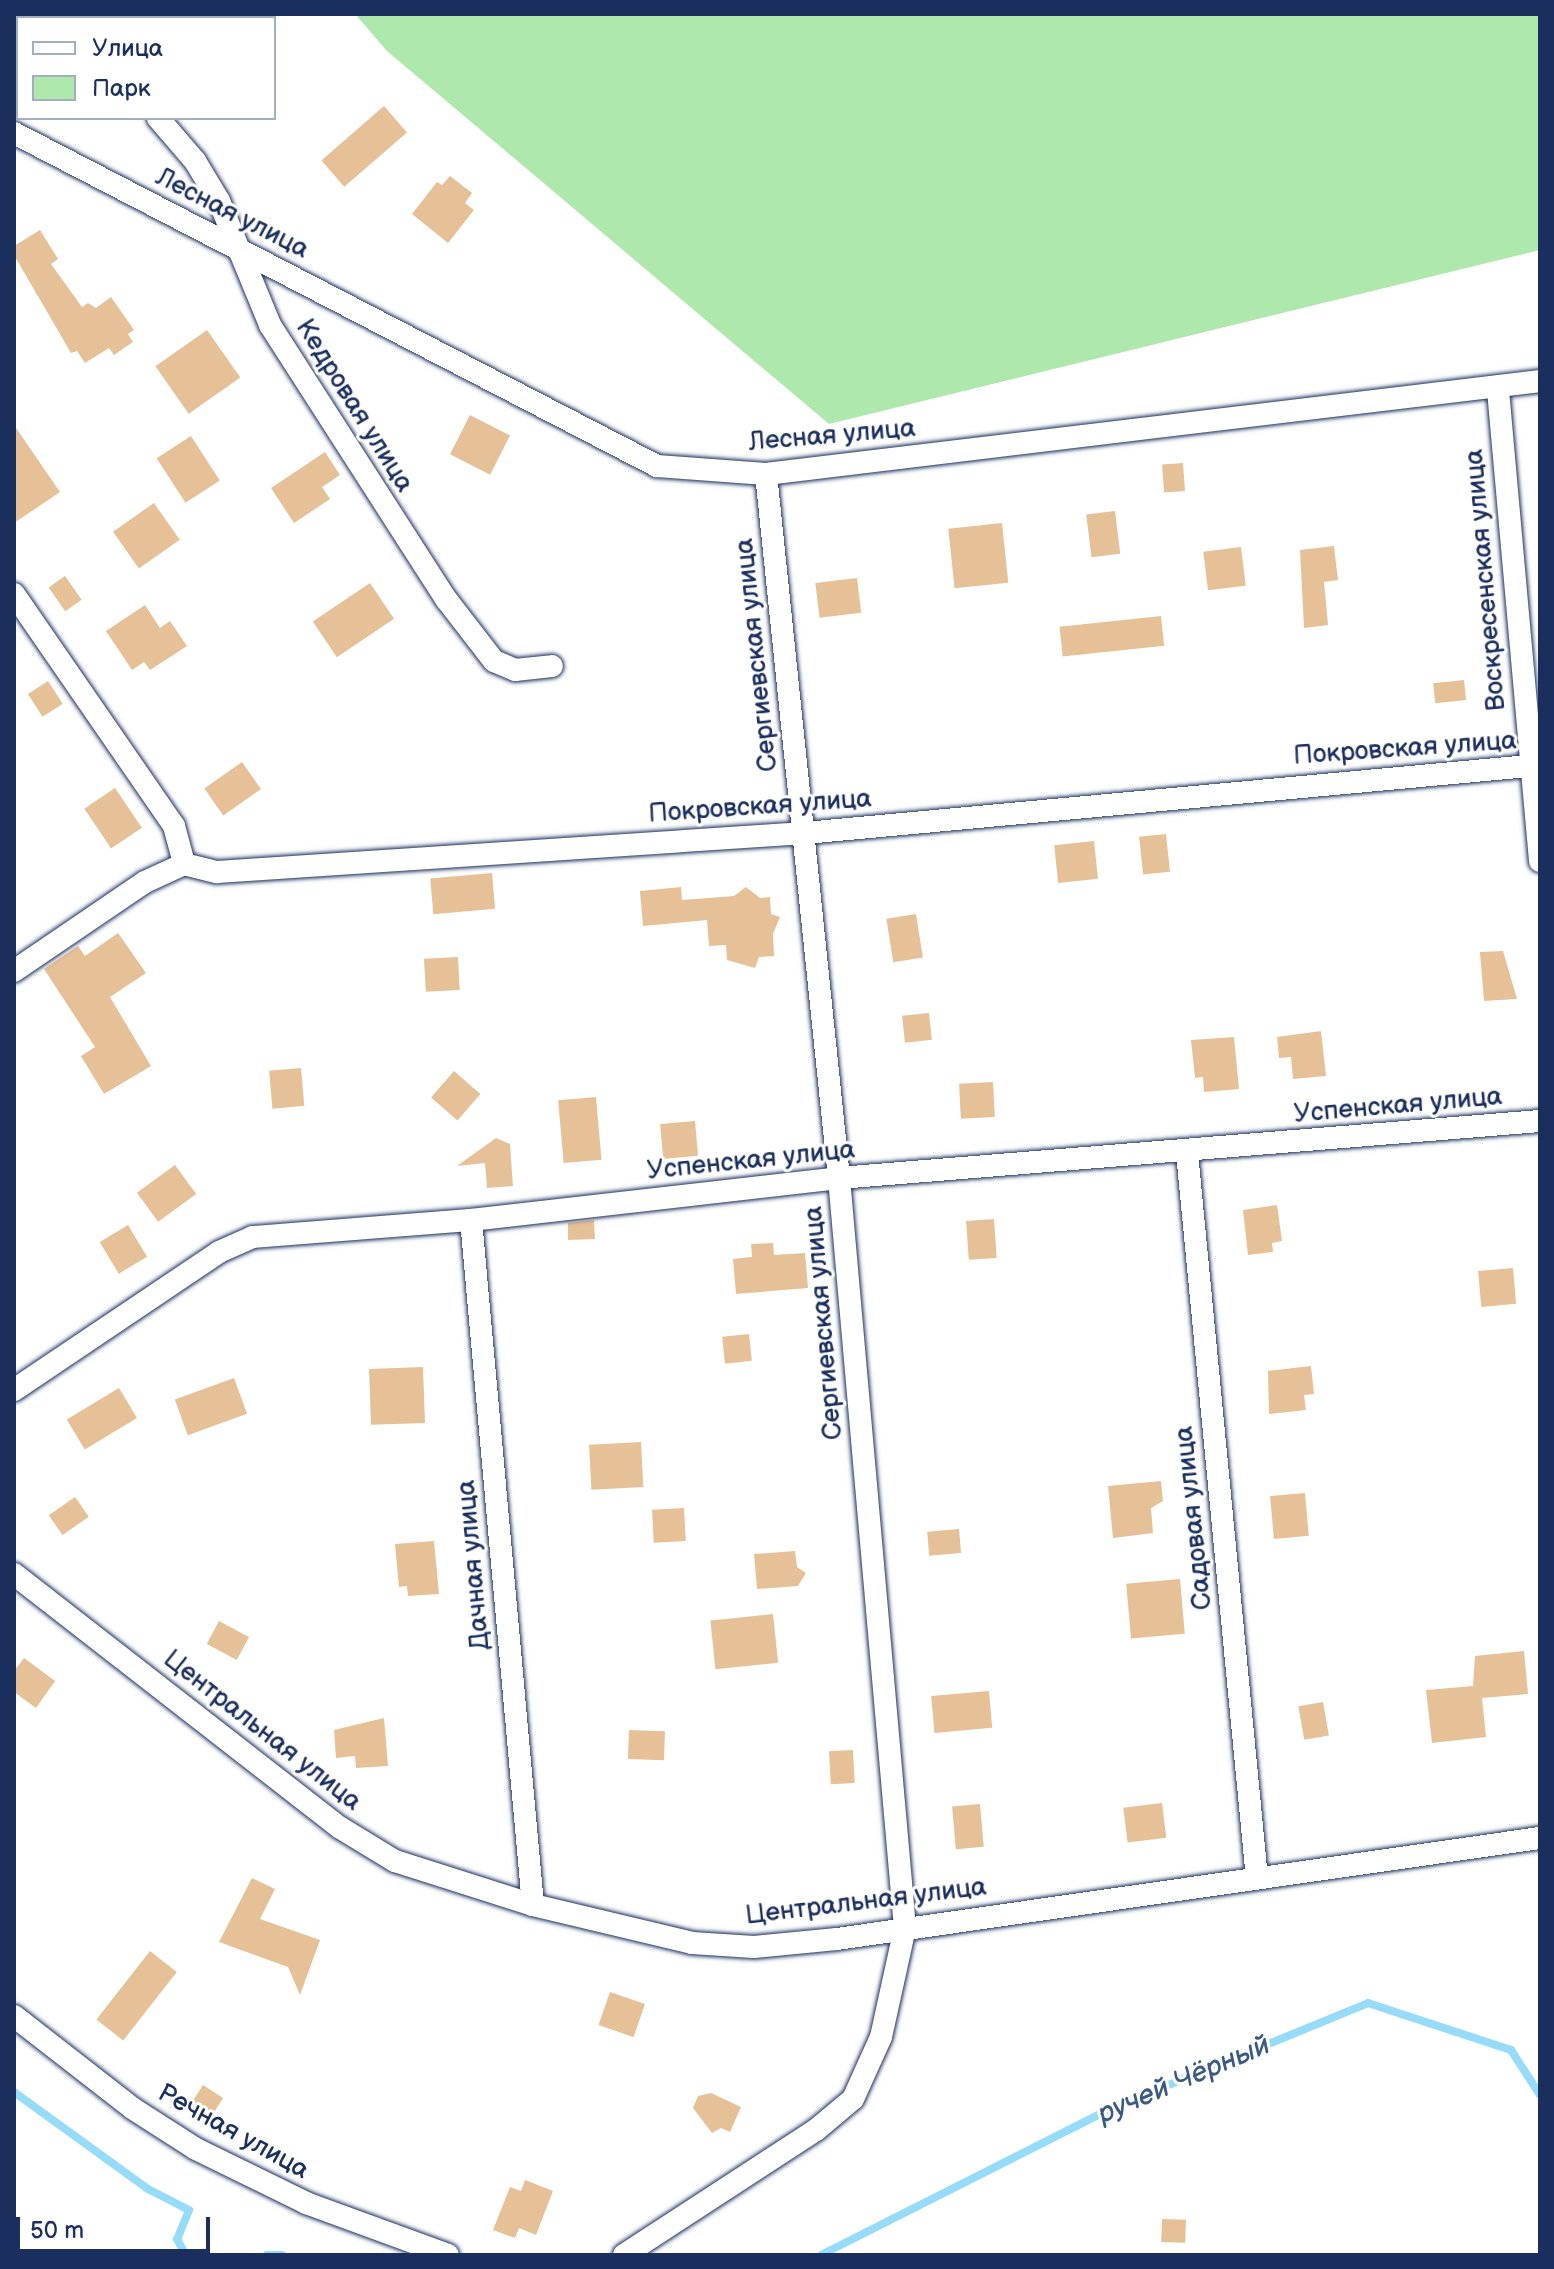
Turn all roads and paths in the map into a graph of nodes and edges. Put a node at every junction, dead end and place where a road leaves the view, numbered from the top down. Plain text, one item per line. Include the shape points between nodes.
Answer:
1 (160, 120) edge
2 (14, 133) edge
3 (235, 247) junction
4 (1540, 381) edge
5 (1498, 390) junction
6 (766, 474) junction
7 (14, 594) edge
8 (552, 666) dead end
9 (1535, 766) edge
10 (805, 833) junction
11 (1540, 861) edge
12 (184, 864) junction
13 (14, 971) edge
14 (1540, 1121) edge
15 (1187, 1153) junction
16 (839, 1178) junction
17 (471, 1220) junction
18 (14, 1390) edge
19 (14, 1574) edge
20 (1540, 1838) edge
21 (1257, 1879) junction
22 (533, 1905) junction
23 (905, 1928) junction
24 (14, 2016) edge
25 (448, 2255) edge
26 (624, 2255) edge

1 - 3 street, Кедровая улица via 195,161 219,201
2 - 3 street, Лесная улица
3 - 6 street, Лесная улица via 657,466
3 - 8 street, Кедровая улица via 270,325 446,599 494,661 515,670
4 - 5 street, Лесная улица
5 - 6 street, Лесная улица
5 - 9 street, Воскресенская улица
6 - 10 street, Сергиевская улица
7 - 12 street via 174,826
9 - 10 street, Покровская улица via 1429,771
9 - 11 street, Воскресенская улица
10 - 12 street, Покровская улица via 217,872
10 - 16 street, Сергиевская улица
12 - 13 street via 145,882
14 - 15 street, Успенская улица
15 - 16 street, Успенская улица
15 - 21 street, Садовая улица
16 - 17 street, Успенская улица
16 - 23 street, Сергиевская улица
17 - 18 street, Успенская улица via 253,1237 219,1252
17 - 22 street, Дачная улица
19 - 22 street, Центральная улица via 339,1827 395,1861
20 - 21 street, Центральная улица
21 - 23 street, Центральная улица
22 - 23 street, Центральная улица via 692,1943 754,1947
23 - 26 street via 881,2037 853,2099 816,2130
24 - 25 street, Речная улица via 132,2108 238,2173

